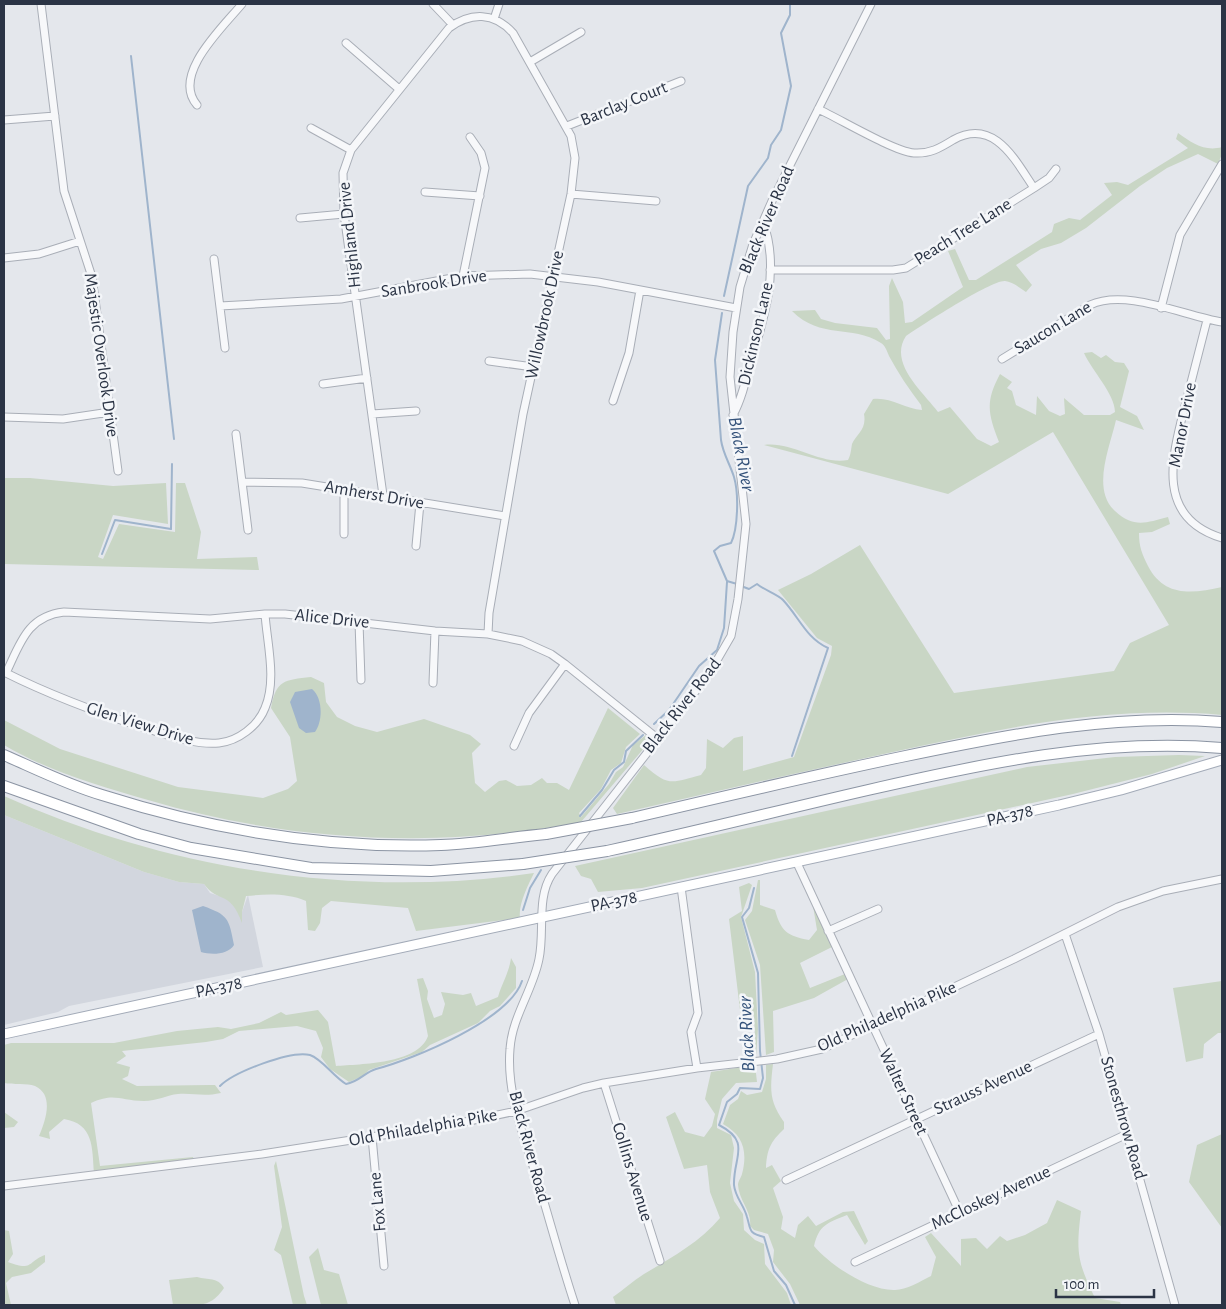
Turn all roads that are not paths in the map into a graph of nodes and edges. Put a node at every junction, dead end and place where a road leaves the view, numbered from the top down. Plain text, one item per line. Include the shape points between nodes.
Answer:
1 (41, 4) edge
2 (242, 4) edge
3 (433, 4) edge
4 (499, 4) edge
5 (871, 4) edge
6 (494, 19) junction
7 (453, 25) junction
8 (581, 32) dead end
9 (346, 43) dead end
10 (530, 62) junction
11 (681, 81) dead end
12 (399, 89) junction
13 (197, 105) dead end
14 (818, 108) junction
15 (56, 116) junction
16 (4, 120) edge
17 (567, 126) junction
18 (311, 128) dead end
19 (470, 137) dead end
20 (351, 150) junction
21 (1222, 164) edge
22 (1056, 168) dead end
23 (1034, 188) junction
24 (425, 192) dead end
25 (571, 194) junction
26 (480, 196) junction
27 (656, 201) dead end
28 (344, 214) junction
29 (300, 218) dead end
30 (763, 222) junction
31 (80, 240) junction
32 (4, 258) edge
33 (214, 259) dead end
34 (770, 270) junction
35 (463, 276) junction
36 (553, 276) junction
37 (640, 290) junction
38 (356, 297) junction
39 (220, 306) junction
40 (736, 308) junction
41 (1161, 308) junction
42 (1207, 320) junction
43 (1222, 322) edge
44 (225, 348) dead end
45 (1002, 359) dead end
46 (489, 362) dead end
47 (533, 367) junction
48 (367, 378) junction
49 (323, 384) dead end
50 (614, 401) dead end
51 (416, 411) dead end
52 (110, 412) junction
53 (372, 414) junction
54 (733, 415) junction
55 (4, 417) edge
56 (236, 434) dead end
57 (118, 471) dead end
58 (242, 482) junction
59 (344, 489) junction
60 (383, 495) junction
61 (420, 503) junction
62 (505, 516) junction
63 (248, 530) dead end
64 (344, 534) dead end
65 (1222, 538) edge
66 (416, 546) dead end
67 (265, 614) junction
68 (358, 622) junction
69 (435, 631) junction
70 (488, 634) junction
71 (565, 664) junction
72 (5, 672) edge
73 (361, 680) dead end
74 (433, 683) dead end
75 (1222, 722) edge
76 (657, 738) junction
77 (514, 746) dead end
78 (1222, 748) edge
79 (4, 755) edge
80 (1222, 760) edge
81 (4, 786) edge
82 (797, 863) junction
83 (1222, 879) edge
84 (681, 888) junction
85 (878, 909) dead end
86 (543, 917) junction
87 (828, 931) junction
88 (1065, 934) junction
89 (873, 1026) junction
90 (4, 1034) edge
91 (1099, 1034) junction
92 (696, 1068) junction
93 (604, 1083) junction
94 (516, 1111) junction
95 (916, 1120) junction
96 (1127, 1134) junction
97 (372, 1137) junction
98 (786, 1180) dead end
99 (4, 1186) edge
100 (960, 1213) junction
101 (660, 1261) dead end
102 (855, 1262) dead end
103 (384, 1266) dead end
104 (575, 1305) edge
105 (1176, 1305) edge

1 - 15 street, Majestic Overlook Drive
2 - 13 street via 194,66 189,88 190,97
3 - 7 street
4 - 6 street
5 - 14 street, Black River Road
6 - 7 street, Highland Drive via 470,16
6 - 10 street, Willowbrook Drive via 513,33
7 - 12 street, Highland Drive
8 - 10 street
9 - 12 street
10 - 17 street, Willowbrook Drive
11 - 17 street, Barclay Court
12 - 20 street, Highland Drive
14 - 23 street via 910,152 930,152 968,134 992,138 1007,148
14 - 30 street, Black River Road
15 - 16 street
15 - 31 street, Majestic Overlook Drive via 64,191
17 - 25 street, Willowbrook Drive via 575,158
18 - 20 street
19 - 26 street via 484,159
20 - 28 street, Highland Drive via 343,173
21 - 41 street via 1180,234
22 - 23 street, Peach Tree Lane via 1049,178
23 - 34 street, Peach Tree Lane via 906,268
24 - 26 street
25 - 27 street
25 - 36 street, Willowbrook Drive
26 - 35 street
28 - 29 street
28 - 38 street, Highland Drive
30 - 34 street, Dickinson Lane
30 - 40 street, Black River Road via 746,267
31 - 32 street via 39,254
31 - 52 street, Majestic Overlook Drive via 92,277
33 - 39 street
34 - 54 street, Dickinson Lane via 760,335
35 - 36 street, Sanbrook Drive
35 - 38 street, Sanbrook Drive
36 - 37 street, Sanbrook Drive
36 - 47 street, Willowbrook Drive
37 - 40 street, Sanbrook Drive
37 - 50 street via 630,353
38 - 39 street, Sanbrook Drive
38 - 48 street, Highland Drive
39 - 44 street
40 - 54 street, Black River Road via 731,355
41 - 42 street, Saucon Lane
41 - 45 street, Saucon Lane via 1113,298 1098,301
42 - 43 street, Saucon Lane
42 - 65 street, Manor Drive via 1175,452 1172,483 1186,516
46 - 47 street
47 - 62 street, Willowbrook Drive
48 - 49 street
48 - 53 street, Highland Drive
51 - 53 street
52 - 55 street via 63,418
52 - 57 street, Majestic Overlook Drive
53 - 60 street, Highland Drive
54 - 76 street, Black River Road via 746,507 736,614 727,646 709,674
56 - 58 street
58 - 59 street, Amherst Drive via 285,481
58 - 63 street
59 - 60 street, Amherst Drive
59 - 64 street
60 - 61 street, Amherst Drive
61 - 62 street, Amherst Drive
61 - 66 street
62 - 70 street, Willowbrook Drive
67 - 68 street, Alice Drive
67 - 72 street, Alice Drive via 210,619 56,613 30,627
67 - 72 street, Glen View Drive via 270,679 268,698 256,723 226,742 196,742 112,718
68 - 69 street, Alice Drive
68 - 73 street
69 - 70 street, Alice Drive
69 - 74 street
70 - 71 street, Alice Drive via 522,641
71 - 76 street, Alice Drive
71 - 77 street via 529,713
75 - 79 highway, bridge via 1116,722 1006,735 632,818 546,834 442,845 290,839 197,822 100,795
76 - 86 street, Black River Road via 552,874 544,892
78 - 81 highway, bridge via 1191,745 1106,747 1022,758 607,850 523,864 431,871 311,868 191,848 139,834
80 - 82 main road, PA-378 via 1122,790
82 - 84 main road, PA-378
82 - 87 street, Walter Street
83 - 88 street, Old Philadelphia Pike via 1163,891 1118,907
84 - 86 main road, PA-378
84 - 92 street via 698,1012 691,1032
85 - 87 street
86 - 90 main road, PA-378
86 - 94 street, Black River Road via 539,961 517,1019 510,1049
87 - 89 street, Walter Street
88 - 89 street, Old Philadelphia Pike
88 - 91 street, Stonesthrow Road
89 - 92 street, Old Philadelphia Pike via 810,1052
89 - 95 street, Walter Street
91 - 95 street, Strauss Avenue
91 - 96 street, Stonesthrow Road
92 - 93 street, Old Philadelphia Pike
93 - 94 street, Old Philadelphia Pike
93 - 101 street, Collins Avenue
94 - 97 street, Old Philadelphia Pike
94 - 104 street, Black River Road
95 - 98 street, Strauss Avenue
95 - 100 street, Walter Street
96 - 100 street, McCloskey Avenue
96 - 105 street, Stonesthrow Road
97 - 99 street, Old Philadelphia Pike via 229,1159
97 - 103 street, Fox Lane
100 - 102 street, McCloskey Avenue

